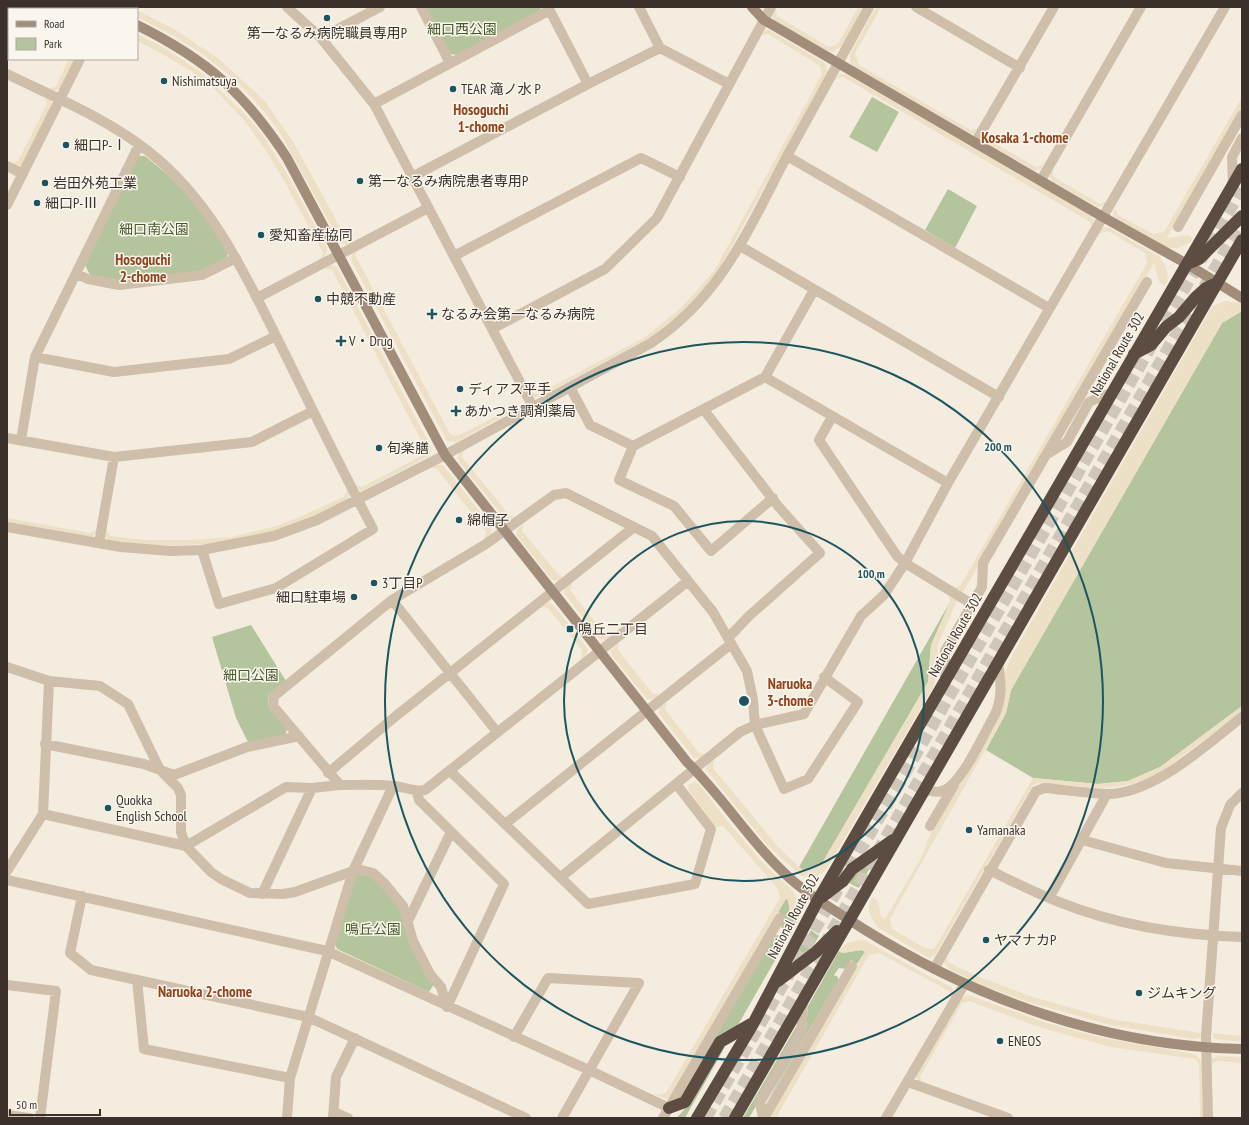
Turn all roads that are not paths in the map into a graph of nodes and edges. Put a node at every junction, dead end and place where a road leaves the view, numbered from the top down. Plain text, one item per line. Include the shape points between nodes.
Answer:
1 (100, 7) edge
2 (287, 7) edge
3 (380, 7) edge
4 (421, 7) edge
5 (639, 7) edge
6 (752, 7) edge
7 (771, 7) edge
8 (869, 7) edge
9 (916, 7) edge
10 (1054, 7) edge
11 (1213, 7) edge
12 (104, 8) edge
13 (1138, 8) edge
14 (549, 9) edge
15 (1223, 10) edge
16 (764, 20) junction
17 (138, 26) edge
18 (321, 38) junction
19 (660, 48) junction
20 (80, 60) edge
21 (450, 63) junction
22 (838, 63) junction
23 (1020, 68) junction
24 (7, 74) edge
25 (588, 84) junction
26 (730, 84) junction
27 (60, 100) junction
28 (374, 104) junction
29 (1242, 115) edge
30 (1242, 138) edge
31 (975, 143) junction
32 (139, 145) junction
33 (787, 156) junction
34 (7, 166) edge
35 (1242, 169) edge
36 (23, 174) junction
37 (412, 177) junction
38 (680, 177) junction
39 (1041, 180) junction
40 (1233, 184) junction
41 (7, 205) edge
42 (428, 208) junction
43 (1242, 216) edge
44 (1103, 217) junction
45 (1178, 227) dead end
46 (1242, 240) edge
47 (740, 246) junction
48 (339, 254) junction
49 (454, 256) junction
50 (236, 258) junction
51 (1187, 264) junction
52 (76, 274) junction
53 (1147, 282) dead end
54 (1217, 284) junction
55 (814, 290) junction
56 (257, 298) junction
57 (1242, 298) edge
58 (1050, 308) junction
59 (492, 329) junction
60 (276, 336) junction
61 (1134, 354) junction
62 (35, 357) junction
63 (764, 377) junction
64 (570, 387) junction
65 (1113, 392) junction
66 (999, 398) junction
67 (533, 407) junction
68 (704, 410) junction
69 (313, 411) junction
70 (832, 417) junction
71 (7, 438) edge
72 (21, 440) junction
73 (633, 446) junction
74 (1047, 454) junction
75 (445, 455) junction
76 (114, 457) junction
77 (948, 484) junction
78 (772, 498) junction
79 (357, 499) junction
80 (634, 526) junction
81 (7, 527) edge
82 (505, 532) junction
83 (99, 543) junction
84 (202, 550) junction
85 (905, 563) junction
86 (688, 581) junction
87 (553, 593) junction
88 (392, 600) junction
89 (972, 604) junction
90 (730, 641) junction
91 (600, 652) junction
92 (998, 662) junction
93 (7, 667) edge
94 (450, 674) junction
95 (824, 677) junction
96 (49, 681) junction
97 (945, 681) junction
98 (648, 710) junction
99 (1242, 717) edge
100 (755, 725) junction
101 (497, 732) junction
102 (299, 736) junction
103 (45, 744) junction
104 (695, 769) junction
105 (160, 770) junction
106 (450, 771) junction
107 (328, 772) junction
108 (956, 782) junction
109 (340, 785) junction
110 (677, 785) junction
111 (392, 786) junction
112 (312, 788) junction
113 (924, 790) junction
114 (417, 792) junction
115 (1242, 793) edge
116 (1107, 794) junction
117 (43, 814) junction
118 (505, 824) junction
119 (930, 826) dead end
120 (451, 832) junction
121 (895, 839) junction
122 (1082, 840) junction
123 (186, 846) junction
124 (1218, 869) junction
125 (353, 870) junction
126 (989, 870) junction
127 (7, 871) edge
128 (1242, 871) edge
129 (561, 877) junction
130 (7, 880) edge
131 (262, 894) junction
132 (82, 896) junction
133 (1049, 898) junction
134 (818, 900) junction
135 (780, 918) dead end
136 (848, 920) junction
137 (407, 923) junction
138 (1214, 936) junction
139 (1242, 937) edge
140 (327, 951) junction
141 (852, 966) dead end
142 (934, 969) junction
143 (137, 980) junction
144 (7, 984) edge
145 (964, 985) junction
146 (771, 989) junction
147 (804, 998) junction
148 (447, 1007) junction
149 (308, 1017) junction
150 (752, 1024) junction
151 (514, 1036) junction
152 (355, 1038) junction
153 (1206, 1047) junction
154 (1242, 1049) edge
155 (589, 1070) junction
156 (290, 1078) junction
157 (908, 1082) junction
158 (666, 1113) edge
159 (333, 1115) edge
160 (7, 1116) edge
161 (28, 1118) edge
162 (40, 1118) edge
163 (287, 1118) edge
164 (348, 1118) edge
165 (526, 1118) edge
166 (562, 1118) edge
167 (697, 1118) edge
168 (735, 1118) edge
169 (764, 1118) edge
170 (886, 1118) edge
171 (1008, 1118) edge
172 (1208, 1118) edge

1 - 12 street
2 - 18 street
3 - 18 street
4 - 21 street
5 - 19 street
6 - 16 street
7 - 16 street
8 - 22 street
9 - 23 street
10 - 23 street
11 - 15 street
13 - 39 street
14 - 21 street
14 - 25 street
15 - 44 street
16 - 22 street
16 - 26 street
17 - 48 street via 195,57 224,80 266,125 287,158
18 - 28 street
19 - 25 street
19 - 26 street
20 - 27 street
21 - 28 street
22 - 31 street
22 - 33 street
23 - 31 street
24 - 27 street
25 - 37 street
26 - 38 street
27 - 32 street
27 - 36 street
28 - 37 street
29 - 45 street
30 - 40 street via 1232,157
31 - 39 street
32 - 50 street via 185,186 210,216
32 - 52 street
33 - 47 street
33 - 58 street
34 - 36 street
35 - 40 highway, National Route 302
36 - 41 street
37 - 42 street
38 - 49 street via 641,158
38 - 59 street via 657,218 605,269
39 - 44 street
40 - 51 highway, National Route 302
42 - 48 street
42 - 49 street
43 - 51 highway via 1199,260
44 - 51 street
44 - 58 street
46 - 54 highway
47 - 55 street
47 - 64 street via 710,290 679,323 651,343
48 - 56 street
48 - 75 street
49 - 59 street
50 - 52 street via 202,275 119,285
50 - 56 street
51 - 54 street
51 - 61 highway, National Route 302
52 - 62 street
53 - 74 street
54 - 57 street
54 - 61 highway via 1206,288 1196,297 1179,317 1166,326 1151,345
54 - 92 highway
55 - 63 street
55 - 66 street
56 - 60 street
58 - 66 street
59 - 67 street
60 - 62 street via 228,359 114,372
60 - 69 street
61 - 65 highway, National Route 302
62 - 72 street
63 - 68 street
63 - 70 street
64 - 67 street
64 - 73 street via 590,425
65 - 74 street via 1089,402 1067,442
65 - 97 highway, National Route 302
66 - 77 street
67 - 75 street
68 - 73 street
68 - 78 street
69 - 76 street via 252,442
69 - 79 street
70 - 77 street
70 - 85 street via 819,440 897,556
71 - 72 street
72 - 76 street
73 - 78 street via 619,480 674,506 711,551
74 - 89 street via 984,563 982,587
75 - 79 street
75 - 82 street
76 - 83 street
77 - 85 street
78 - 90 street via 820,553 749,616
79 - 84 street via 317,520 274,536
79 - 84 street via 373,529 276,588 219,604
80 - 82 street via 566,493 554,495
80 - 86 street via 652,536
80 - 87 street
81 - 83 street
82 - 87 street
82 - 88 street
83 - 84 street via 159,550
85 - 89 street
85 - 95 street via 884,595 861,616
86 - 90 street via 713,612
86 - 91 street
87 - 91 street
87 - 94 street
88 - 94 street
88 - 102 street via 274,696 273,706
89 - 97 street via 945,651
90 - 98 street
90 - 100 street via 747,671
91 - 98 street
91 - 101 street
92 - 108 street via 1001,689 998,710
92 - 113 highway
93 - 96 street
94 - 101 street
94 - 107 street
95 - 100 street via 804,714
95 - 100 street via 858,702 808,778 784,789
96 - 103 street
96 - 105 street via 100,686 128,704
97 - 134 highway, National Route 302
98 - 104 street
98 - 118 street
99 - 116 street via 1161,777 1135,789
100 - 104 street via 740,732
101 - 106 street
102 - 105 street via 247,747 174,775
102 - 107 street
103 - 105 street via 144,764
103 - 117 street
104 - 110 street
104 - 134 street via 769,858
105 - 123 street via 178,788 181,795 181,832
106 - 114 street via 425,790
106 - 118 street
107 - 109 street
108 - 113 street via 943,791
108 - 119 street
109 - 111 street
109 - 112 street
110 - 129 street
110 - 129 street via 711,829 695,884 588,904
111 - 114 street
111 - 125 street
112 - 123 street via 286,787
112 - 131 street
113 - 121 highway
114 - 120 street via 419,800
115 - 124 street via 1230,805 1223,823
116 - 122 street
116 - 126 street via 1045,788 1036,791
117 - 123 street
117 - 127 street
118 - 129 street
120 - 137 street
120 - 148 street via 504,884
121 - 134 highway via 857,865 843,881
121 - 136 highway
122 - 124 street via 1166,863
122 - 133 street
123 - 131 street via 211,872 222,879 243,891
124 - 128 street
124 - 138 street
125 - 131 street via 295,892
125 - 137 street via 373,873 384,883 403,906
125 - 140 street
126 - 133 street
126 - 142 street
130 - 132 street
132 - 140 street
132 - 143 street via 70,953 91,970
133 - 138 street via 1131,923
134 - 136 street
134 - 146 highway, National Route 302
135 - 158 street
136 - 142 street
136 - 146 highway via 816,952
136 - 147 highway
137 - 148 street via 412,941 430,974 441,987
138 - 139 street
138 - 153 street
140 - 148 street
140 - 149 street
141 - 169 street
142 - 145 street
143 - 149 street
143 - 156 street via 144,1049
144 - 162 street via 56,991
145 - 153 street via 1044,1016 1105,1033
145 - 157 street
146 - 150 highway, National Route 302
147 - 168 highway
147 - 169 street via 801,1032 760,1102
148 - 151 street
149 - 152 street
149 - 156 street
150 - 158 highway via 720,1042 685,1102
150 - 167 highway, National Route 302
151 - 155 street
151 - 155 street via 548,978 640,983
152 - 159 street via 336,1077
152 - 165 street
153 - 154 street
153 - 172 street
155 - 158 street
155 - 166 street
156 - 163 street
157 - 170 street
157 - 171 street
159 - 164 street
160 - 161 street

